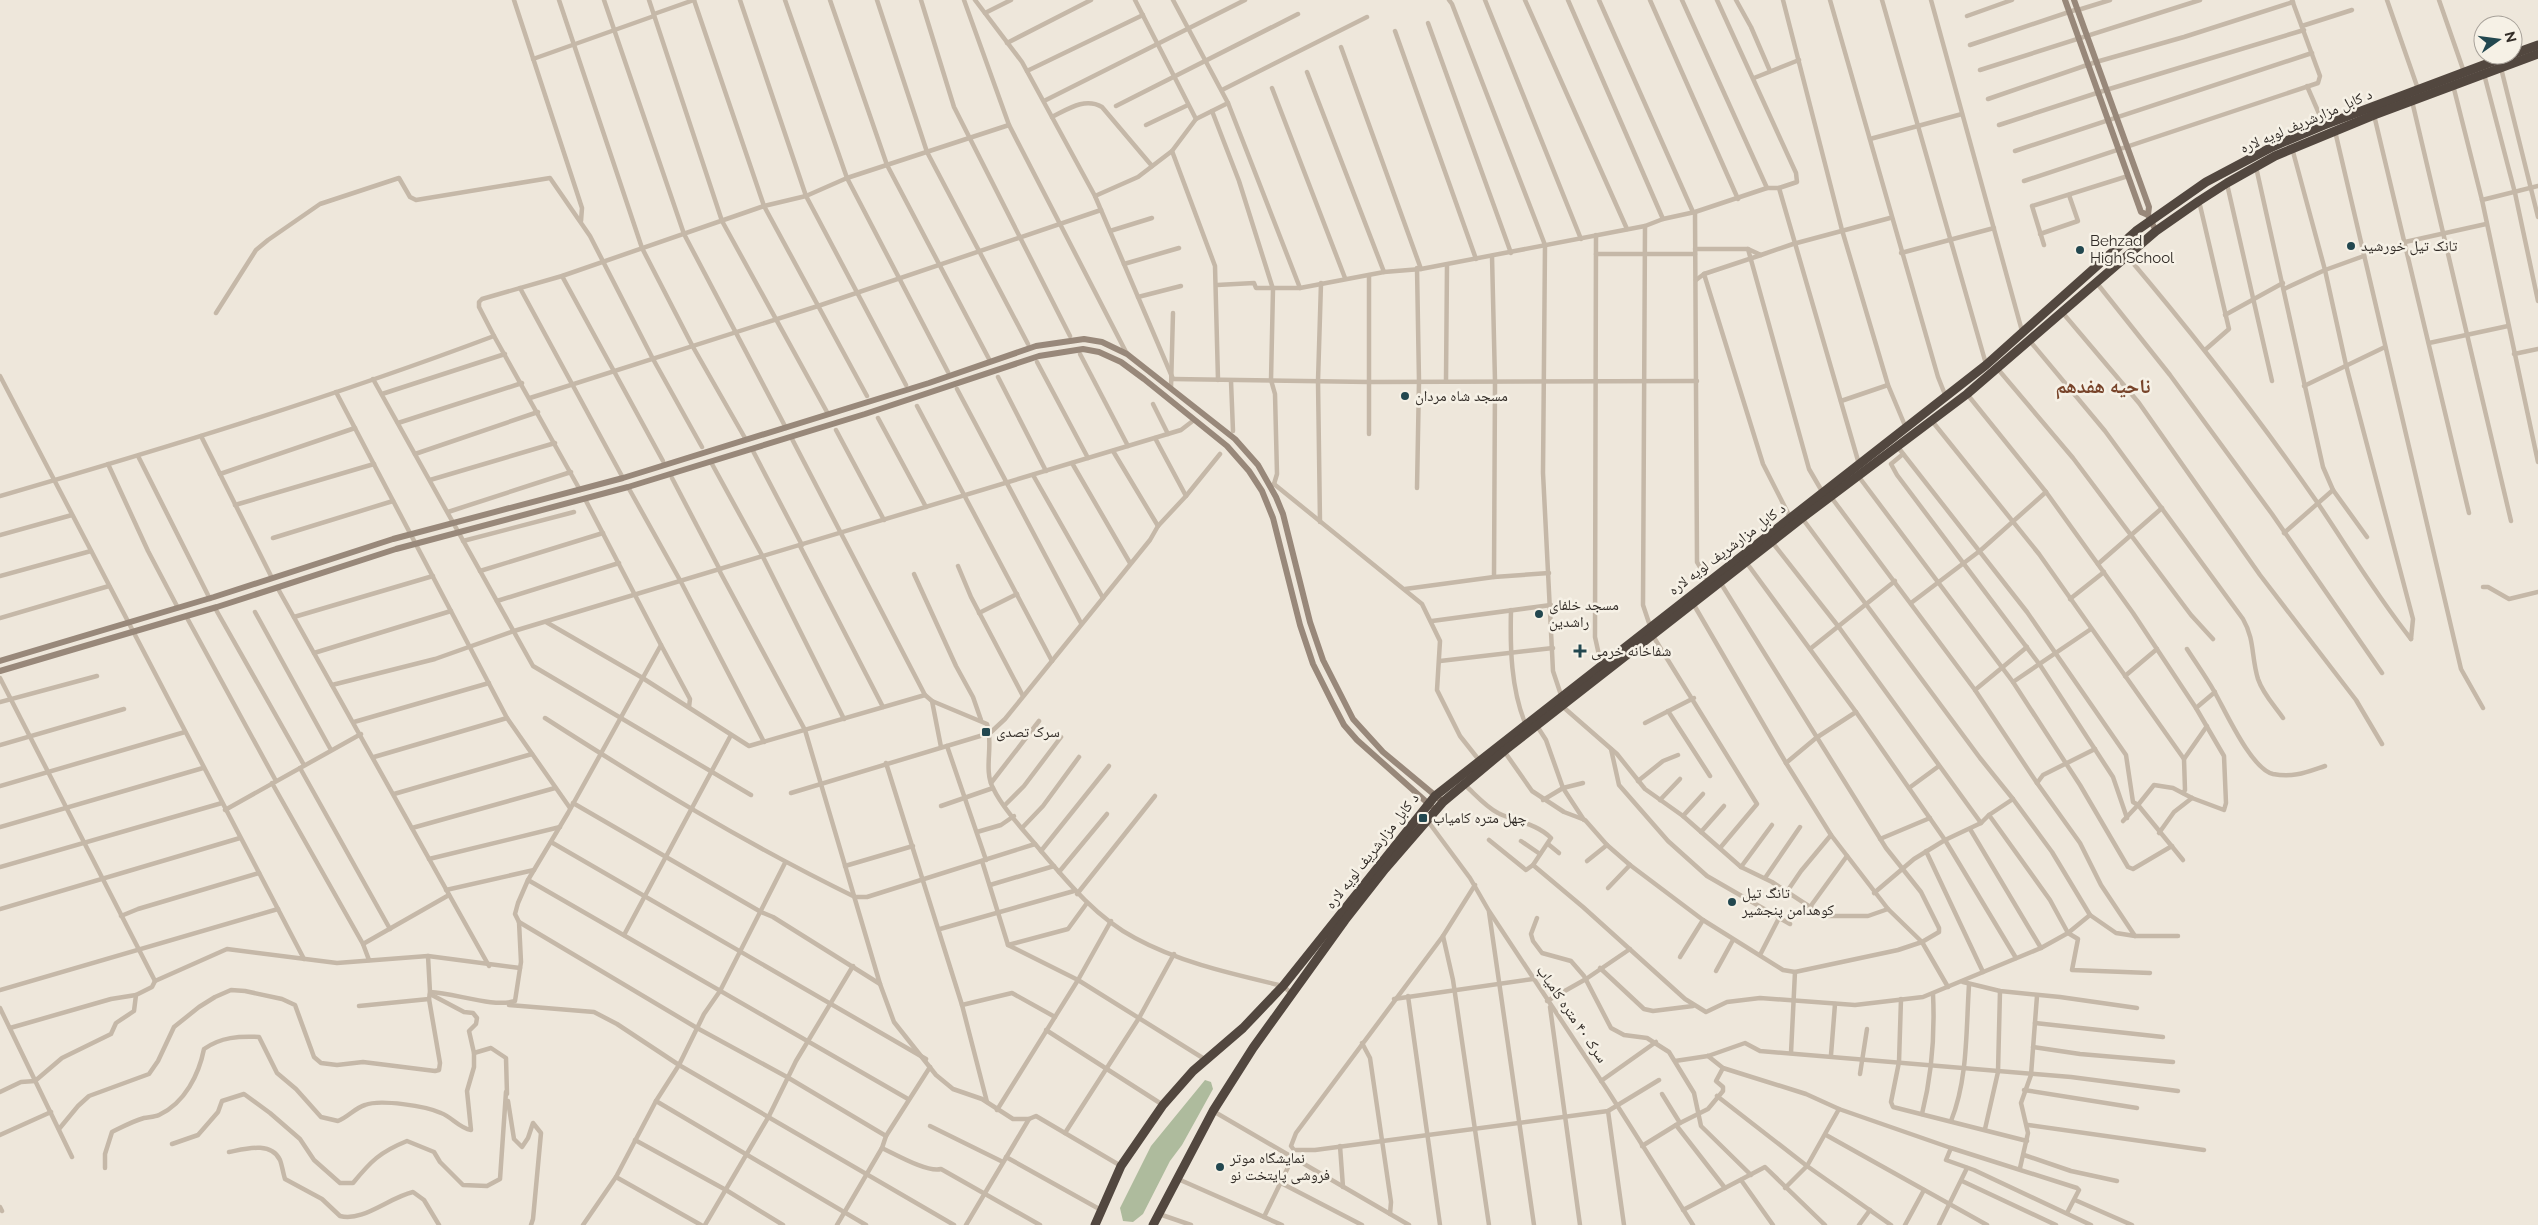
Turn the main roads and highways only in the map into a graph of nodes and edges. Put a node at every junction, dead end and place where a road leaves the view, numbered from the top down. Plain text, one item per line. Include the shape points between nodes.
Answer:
1 (2065, 0) edge
2 (2074, 0) edge
3 (2538, 44) edge
4 (2523, 50) edge
5 (2537, 57) edge
6 (2483, 65) edge
7 (2150, 218) junction
8 (2156, 231) junction
9 (1992, 368) junction
10 (929, 384) junction
11 (932, 393) junction
12 (1827, 495) junction
13 (0, 660) edge
14 (0, 671) edge
15 (1435, 796) junction
16 (1443, 802) junction
17 (1427, 803) junction
18 (1436, 810) junction
19 (1095, 1225) edge
20 (1153, 1225) edge

1 - 7 main road via 2141,212
2 - 7 main road via 2149,207
3 - 4 highway, د کابل مزارشریف لویه لاره
5 - 8 highway, د کابل مزارشریف لویه لاره via 2412,100 2293,149 2227,182
6 - 7 highway, د کابل مزارشریف لویه لاره via 2290,140 2206,182
7 - 8 main road
7 - 9 highway, د کابل مزارشریف لویه لاره via 2022,331
8 - 9 highway, د کابل مزارشریف لویه لاره
9 - 12 highway, د کابل مزارشریف لویه لاره via 1946,397
9 - 12 highway, د کابل مزارشریف لویه لاره via 1967,394 1932,421 1858,477
10 - 11 main road
10 - 13 main road via 622,478 411,534 210,599
10 - 15 main road via 1036,346 1084,338 1102,342 1126,354 1235,439 1272,485 1323,660 1353,719 1364,733
11 - 14 main road via 628,487 416,544 215,608
11 - 17 main road via 1039,356 1083,349 1121,362 1227,446 1239,458 1267,501 1300,625 1314,664 1344,725 1377,760
12 - 15 highway, د کابل مزارشریف لویه لاره via 1708,580
12 - 16 highway, د کابل مزارشریف لویه لاره via 1694,605
15 - 16 main road
15 - 17 highway, د کابل مزارشریف لویه لاره
16 - 18 highway, د کابل مزارشریف لویه لاره
17 - 18 main road
17 - 19 highway, د کابل مزارشریف لویه لاره via 1283,986 1243,1028 1193,1071 1163,1105 1120,1166
18 - 20 highway, د کابل مزارشریف لویه لاره via 1345,920 1291,993 1213,1111

